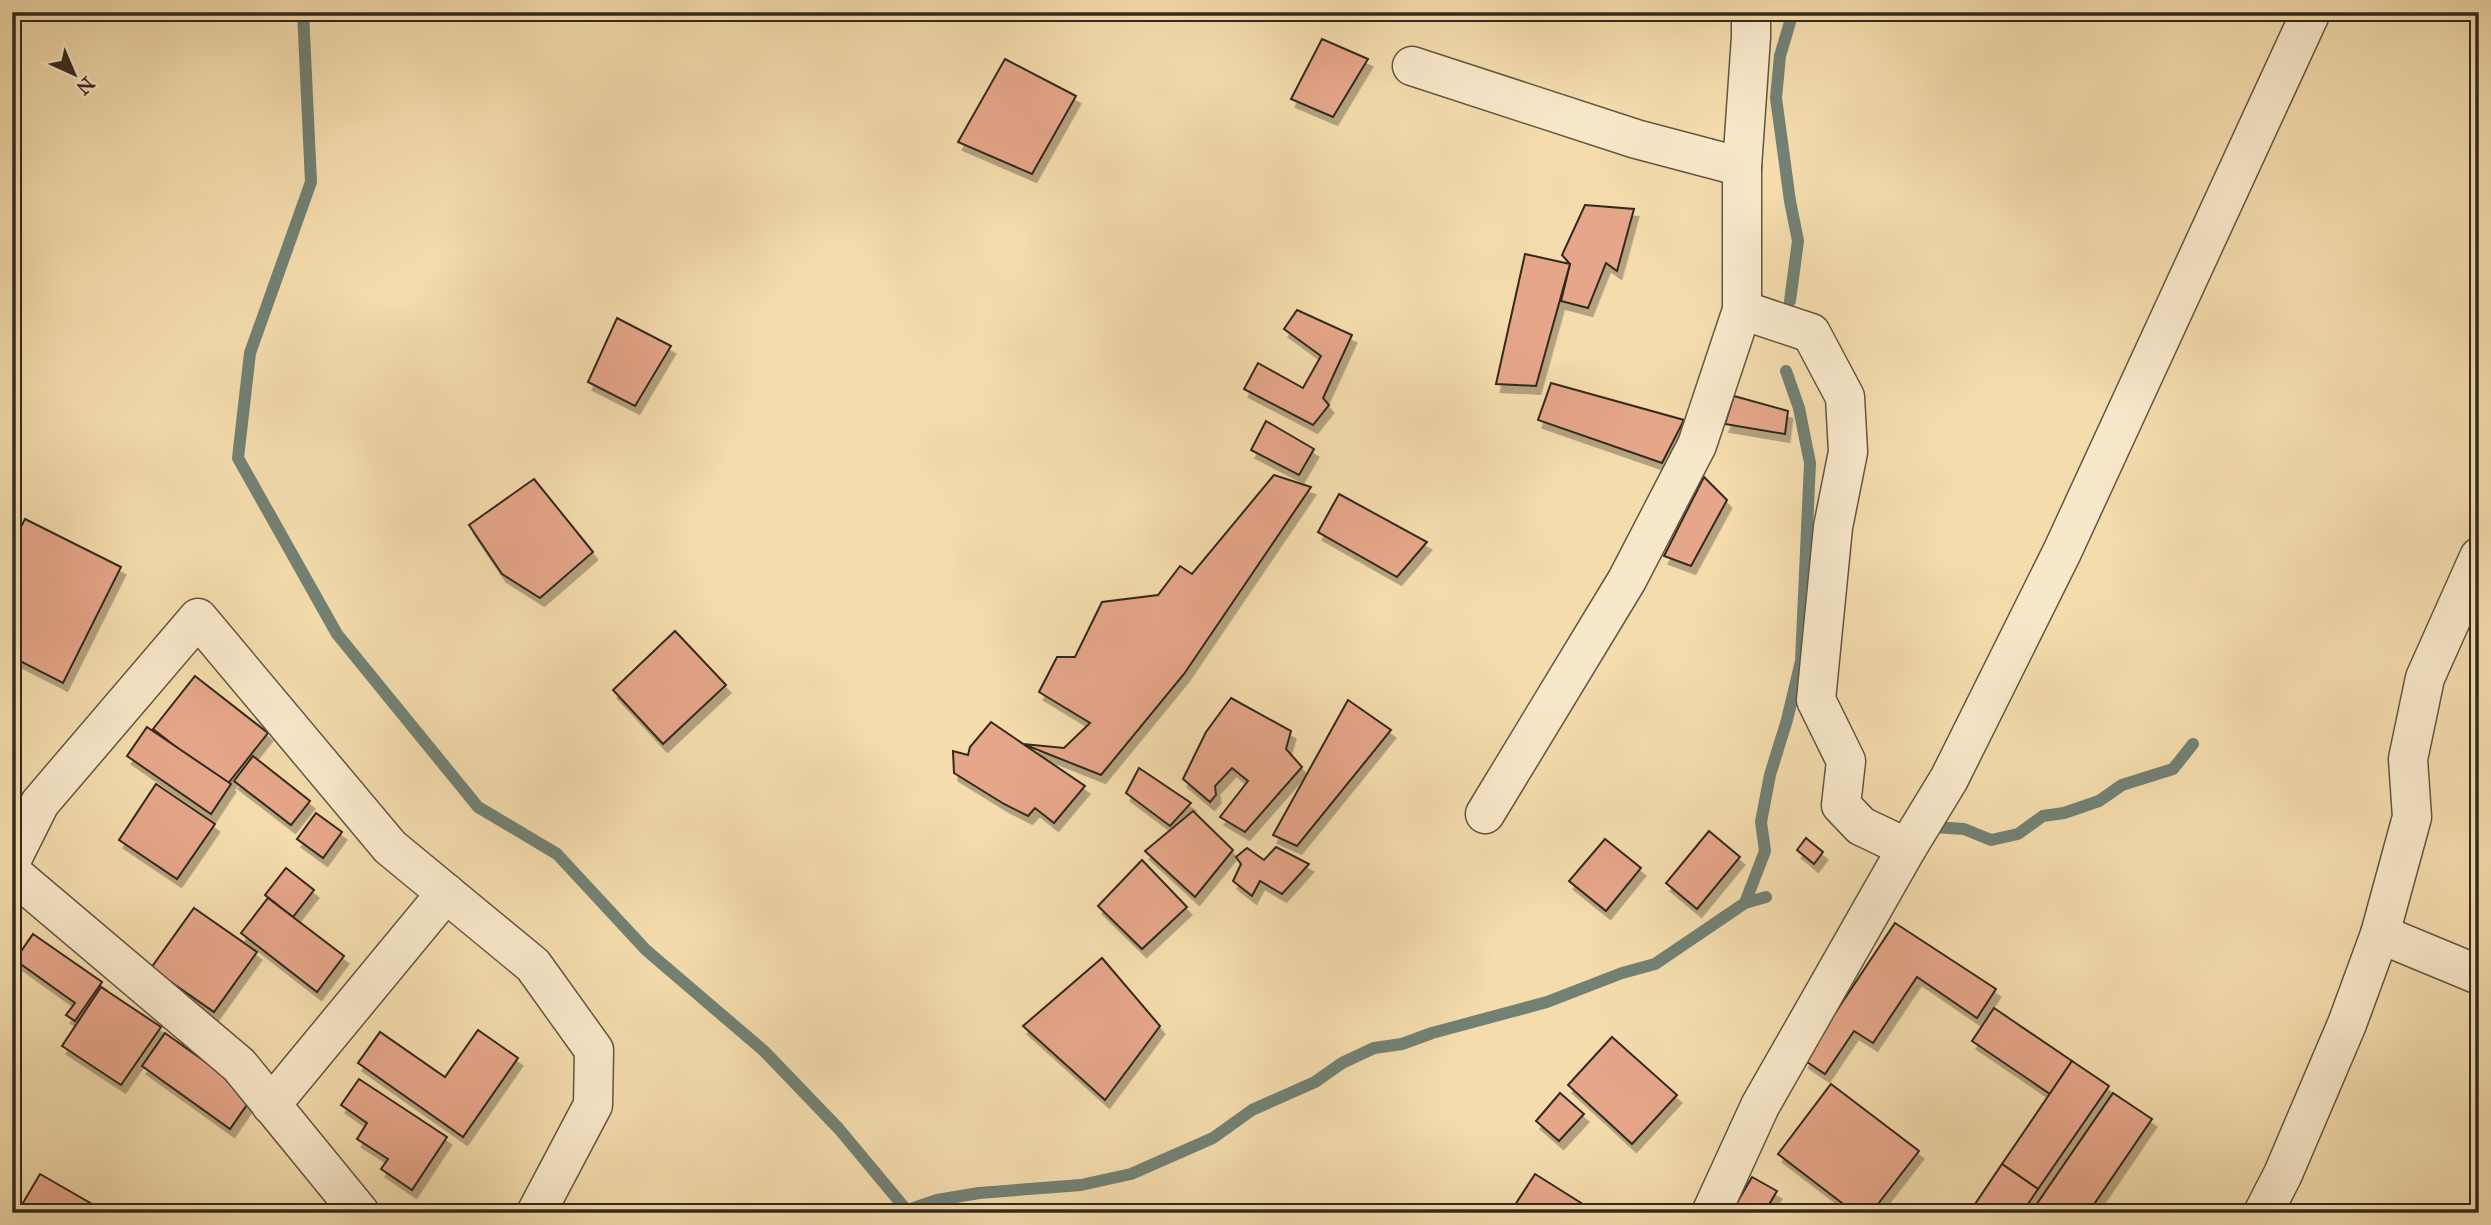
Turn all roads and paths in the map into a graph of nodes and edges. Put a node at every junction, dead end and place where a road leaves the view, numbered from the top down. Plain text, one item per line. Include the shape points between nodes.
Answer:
1 (1751, 12) edge
2 (2311, 12) edge
3 (1412, 66) dead end
4 (1742, 167) junction
5 (1742, 310) junction
6 (2479, 557) edge
7 (1485, 814) dead end
8 (1907, 848) junction
9 (12, 859) edge
10 (12, 873) edge
11 (446, 893) junction
12 (2380, 934) junction
13 (2479, 975) edge
14 (271, 1105) junction
15 (360, 1213) edge
16 (536, 1213) edge
17 (1711, 1213) edge
18 (2263, 1213) edge

1 - 4 street
2 - 8 street via 2062,552 1949,779
3 - 4 street via 1636,139
4 - 5 street
5 - 7 street via 1697,444 1627,580
5 - 8 street via 1811,333 1845,397 1849,452 1833,527 1816,699 1846,761 1841,805 1861,826
6 - 12 street via 2425,678 2408,759 2412,817
8 - 17 street via 1760,1106
9 - 11 street via 40,803 198,618 390,848
10 - 14 street via 239,1065
11 - 14 street
11 - 16 street via 533,965 594,1050 593,1105
12 - 13 street
12 - 18 street via 2347,1024
14 - 15 street

